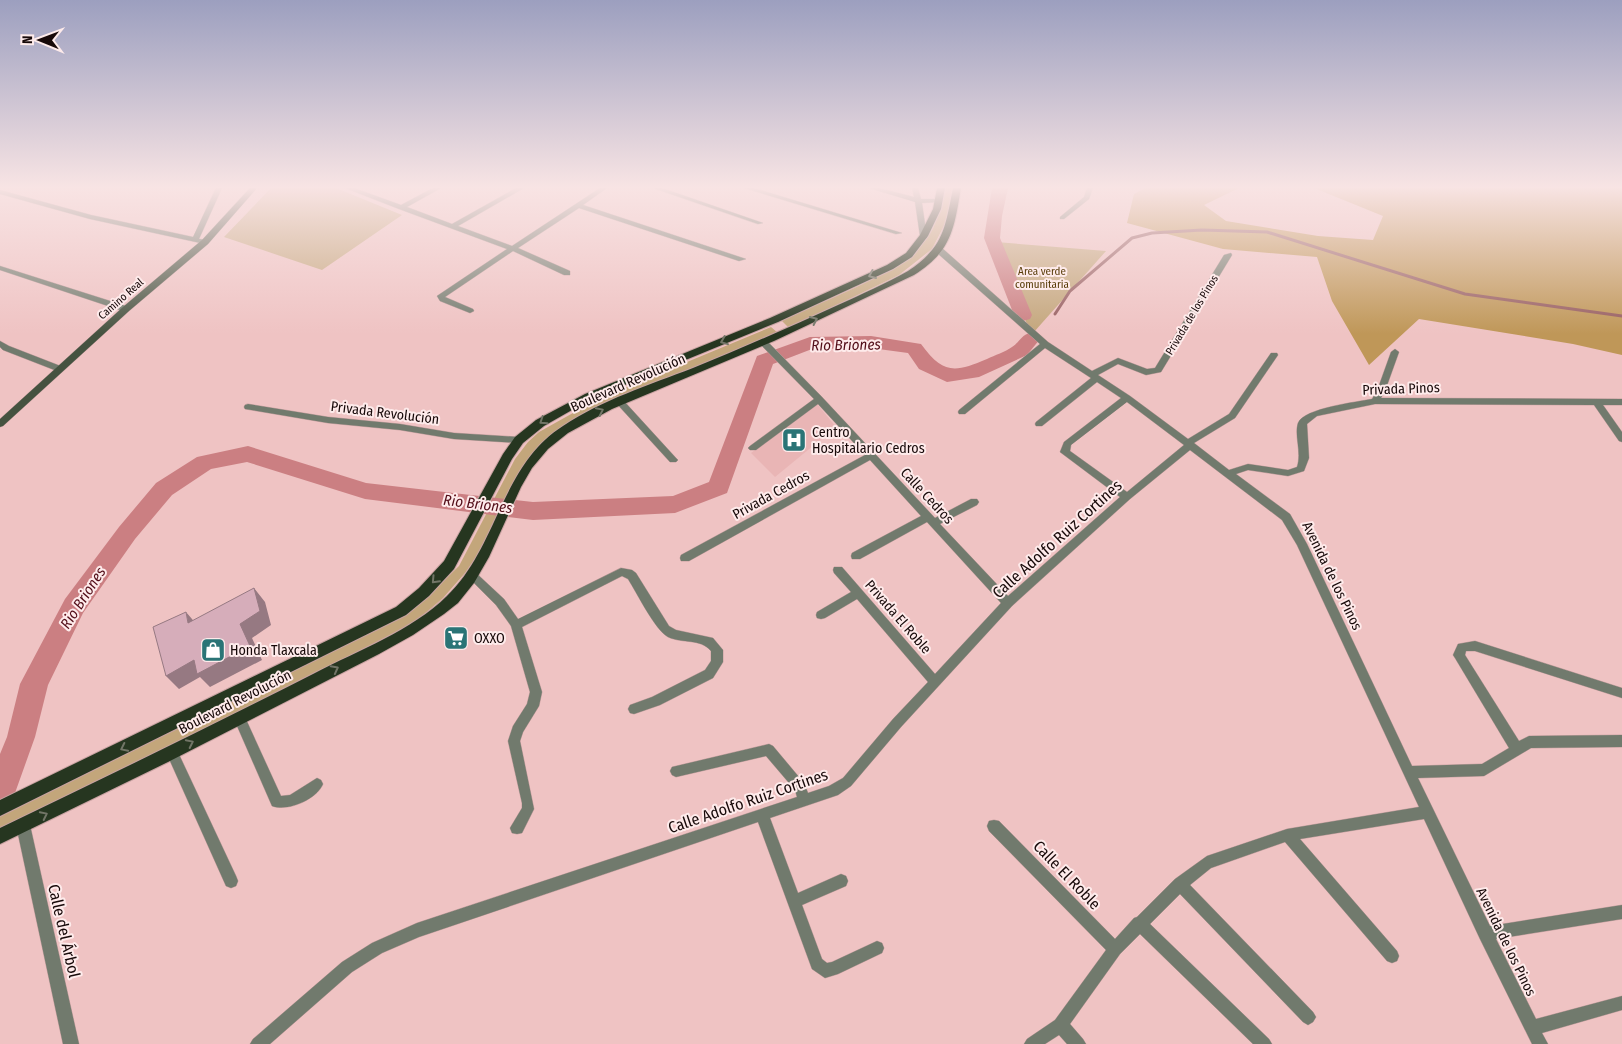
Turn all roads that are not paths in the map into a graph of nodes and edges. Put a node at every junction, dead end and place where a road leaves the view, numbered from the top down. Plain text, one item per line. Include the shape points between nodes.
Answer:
1 (924, 236) edge
2 (180, 237) edge
3 (197, 237) edge
4 (210, 237) edge
5 (482, 237) edge
6 (529, 237) edge
7 (676, 237) edge
8 (945, 237) edge
9 (195, 240) junction
10 (205, 242) junction
11 (512, 248) junction
12 (939, 250) junction
13 (1228, 255) dead end
14 (742, 258) dead end
15 (0, 268) edge
16 (567, 272) dead end
17 (126, 309) junction
18 (470, 311) dead end
19 (774, 320) junction
20 (789, 332) junction
21 (0, 343) edge
22 (764, 343) junction
23 (1045, 344) junction
24 (1395, 352) dead end
25 (1274, 355) dead end
26 (60, 369) junction
27 (1094, 377) junction
28 (1127, 398) junction
29 (819, 399) junction
30 (1375, 401) junction
31 (620, 402) junction
32 (1622, 402) edge
33 (1596, 403) junction
34 (248, 407) dead end
35 (962, 412) dead end
36 (0, 424) edge
37 (1038, 424) dead end
38 (1622, 439) edge
39 (519, 440) junction
40 (1189, 444) junction
41 (753, 448) dead end
42 (870, 456) junction
43 (673, 460) dead end
44 (1229, 473) junction
45 (1127, 496) junction
46 (974, 502) dead end
47 (931, 520) junction
48 (856, 556) dead end
49 (685, 558) dead end
50 (838, 570) dead end
51 (471, 575) junction
52 (858, 592) junction
53 (1008, 603) junction
54 (821, 615) dead end
55 (516, 625) junction
56 (935, 682) junction
57 (1622, 693) edge
58 (634, 709) dead end
59 (240, 719) junction
60 (1622, 741) edge
61 (1517, 749) junction
62 (172, 752) junction
63 (676, 771) dead end
64 (1408, 772) junction
65 (317, 784) dead end
66 (804, 800) junction
67 (0, 808) edge
68 (1427, 812) junction
69 (762, 814) junction
70 (23, 825) junction
71 (994, 826) dead end
72 (518, 828) dead end
73 (1286, 835) junction
74 (0, 836) edge
75 (231, 881) dead end
76 (841, 882) dead end
77 (1180, 884) junction
78 (793, 902) junction
79 (1622, 912) edge
80 (1139, 923) junction
81 (1485, 934) junction
82 (877, 948) dead end
83 (1115, 949) junction
84 (1392, 956) dead end
85 (1622, 1002) edge
86 (1308, 1017) dead end
87 (1060, 1025) junction
88 (1532, 1028) junction
89 (71, 1044) edge
90 (258, 1044) edge
91 (1032, 1044) edge
92 (1078, 1044) edge
93 (1264, 1044) edge
94 (1540, 1044) edge

1 -> 19 main road, Boulevard Revolución via 909,255 890,267
2 - 9 street
3 - 9 street
4 - 10 main road, Camino Real
5 - 11 street
6 - 11 street
7 - 14 street
8 - 12 main road, Boulevard Revolución
9 - 10 street
10 - 17 main road, Camino Real
11 - 16 street
11 - 18 street via 441,296
20 -> 12 main road, Boulevard Revolución via 903,278
12 - 23 street, Avenida de los Pinos
13 - 27 street, Privada de los Pinos via 1158,370 1146,372 1118,361
15 - 17 street
17 - 26 main road, Camino Real
19 - 20 main road
19 -> 39 main road, Boulevard Revolución via 589,396 540,423
20 - 22 main road, Boulevard Revolución
21 - 26 street
22 - 29 street, Calle Cedros
22 - 31 main road, Boulevard Revolución
23 - 27 street, Avenida de los Pinos
23 - 35 street
24 - 30 street
25 - 40 street, Calle Adolfo Ruiz Cortines via 1232,416
26 - 36 main road, Camino Real
27 - 28 street, Avenida de los Pinos
27 - 37 street
28 - 40 street, Avenida de los Pinos
28 - 45 street via 1066,444 1065,452
29 - 41 street
29 - 42 street, Calle Cedros
30 - 33 street, Privada Pinos
30 - 44 street, Privada Pinos via 1314,414 1303,423 1305,460 1301,469 1288,473 1248,467
31 - 43 street
51 -> 31 main road, Boulevard Revolución via 522,473 545,444 563,430
32 - 33 street, Privada Pinos
33 - 38 street
34 - 39 street, Privada Revolución via 454,436
39 -> 67 main road, Boulevard Revolución via 498,470 449,565 401,611
40 - 44 street, Avenida de los Pinos
40 - 45 street, Calle Adolfo Ruiz Cortines
42 - 47 street, Calle Cedros
42 - 49 street, Privada Cedros
44 - 64 street, Avenida de los Pinos via 1286,517 1302,544
45 - 53 street, Calle Adolfo Ruiz Cortines
46 - 47 street
47 - 48 street
47 - 53 street, Calle Cedros
50 - 52 street, Privada El Roble
51 - 55 street via 500,602
59 -> 51 main road, Boulevard Revolución via 427,621 454,598
52 - 54 street
52 - 56 street, Privada El Roble
53 - 56 street, Calle Adolfo Ruiz Cortines
55 - 58 street via 621,572 628,572 665,629 672,634 709,641 718,650 717,662 709,674
55 - 72 street via 536,692 533,706 517,730 514,741 528,803
56 - 66 street, Calle Adolfo Ruiz Cortines via 847,782 833,791
57 - 61 street via 1475,646 1462,647 1459,655
62 -> 59 main road, Boulevard Revolución
59 - 65 street via 277,802 292,801
60 - 61 street via 1529,742
61 - 64 street via 1484,770
70 -> 62 main road, Boulevard Revolución
62 - 75 street
63 - 66 street via 769,750 800,787
64 - 68 street, Avenida de los Pinos
66 - 69 street, Calle Adolfo Ruiz Cortines
68 - 73 street
68 - 81 street, Avenida de los Pinos
69 - 78 street
69 - 90 street, Calle Adolfo Ruiz Cortines via 417,930 377,948 347,967
70 - 74 main road, Boulevard Revolución
70 - 89 street, Calle del Árbol
71 - 83 street, Calle El Roble
73 - 77 street via 1207,863
73 - 84 street
76 - 78 street
77 - 80 street
77 - 86 street
78 - 82 street via 817,964 825,971 834,970
79 - 81 street
80 - 83 street
80 - 93 street
81 - 88 street, Avenida de los Pinos
83 - 87 street
85 - 88 street
87 - 91 street
87 - 92 street
88 - 94 street, Avenida de los Pinos

